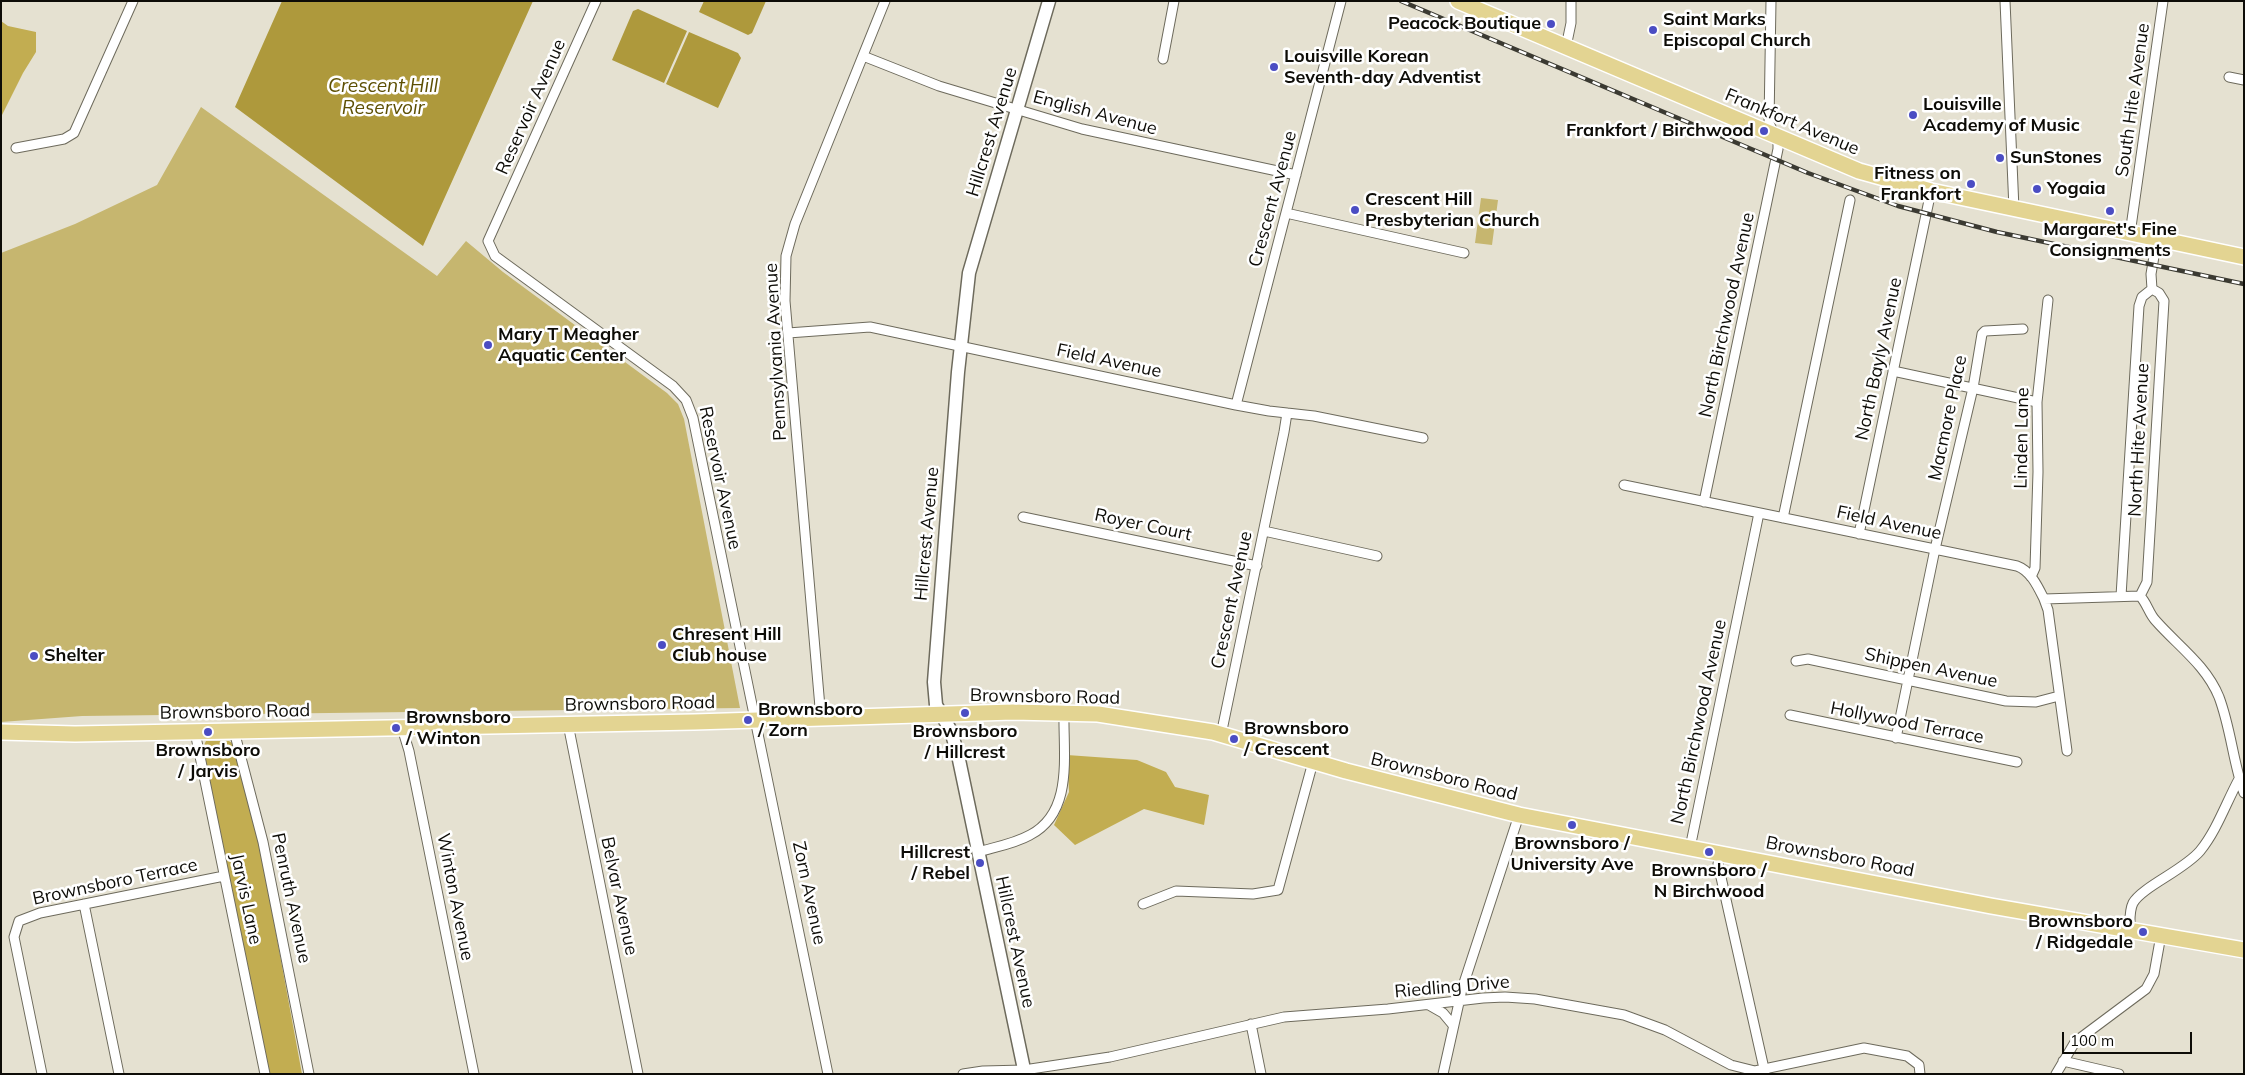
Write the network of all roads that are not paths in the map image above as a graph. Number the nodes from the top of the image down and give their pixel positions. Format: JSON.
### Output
{"nodes":[{"id":1,"x":133,"y":1,"type":"edge"},
{"id":2,"x":596,"y":1,"type":"edge"},
{"id":3,"x":885,"y":1,"type":"edge"},
{"id":4,"x":1049,"y":1,"type":"edge"},
{"id":5,"x":1174,"y":1,"type":"edge"},
{"id":6,"x":1341,"y":1,"type":"edge"},
{"id":7,"x":1458,"y":1,"type":"edge"},
{"id":8,"x":1571,"y":1,"type":"edge"},
{"id":9,"x":1771,"y":1,"type":"edge"},
{"id":10,"x":2005,"y":1,"type":"edge"},
{"id":11,"x":2163,"y":1,"type":"edge"},
{"id":12,"x":1566,"y":47,"type":"junction"},
{"id":13,"x":863,"y":56,"type":"junction"},
{"id":14,"x":1162,"y":59,"type":"dead end"},
{"id":15,"x":2229,"y":78,"type":"dead end"},
{"id":16,"x":2244,"y":80,"type":"edge"},
{"id":17,"x":1017,"y":109,"type":"junction"},
{"id":18,"x":1774,"y":135,"type":"junction"},
{"id":19,"x":16,"y":148,"type":"dead end"},
{"id":20,"x":1296,"y":175,"type":"junction"},
{"id":21,"x":1931,"y":191,"type":"junction"},
{"id":22,"x":1850,"y":200,"type":"dead end"},
{"id":23,"x":2014,"y":209,"type":"junction"},
{"id":24,"x":1286,"y":213,"type":"junction"},
{"id":25,"x":2130,"y":234,"type":"junction"},
{"id":26,"x":2157,"y":239,"type":"junction"},
{"id":27,"x":1464,"y":253,"type":"dead end"},
{"id":28,"x":2244,"y":257,"type":"edge"},
{"id":29,"x":2152,"y":289,"type":"junction"},
{"id":30,"x":2048,"y":300,"type":"dead end"},
{"id":31,"x":2023,"y":329,"type":"dead end"},
{"id":32,"x":788,"y":333,"type":"junction"},
{"id":33,"x":961,"y":347,"type":"junction"},
{"id":34,"x":1893,"y":372,"type":"junction"},
{"id":35,"x":1973,"y":388,"type":"junction"},
{"id":36,"x":2036,"y":402,"type":"junction"},
{"id":37,"x":1236,"y":405,"type":"junction"},
{"id":38,"x":1286,"y":413,"type":"junction"},
{"id":39,"x":1423,"y":438,"type":"dead end"},
{"id":40,"x":1624,"y":485,"type":"dead end"},
{"id":41,"x":1704,"y":502,"type":"junction"},
{"id":42,"x":1759,"y":513,"type":"junction"},
{"id":43,"x":1023,"y":517,"type":"dead end"},
{"id":44,"x":1783,"y":518,"type":"junction"},
{"id":45,"x":1264,"y":531,"type":"junction"},
{"id":46,"x":1859,"y":534,"type":"junction"},
{"id":47,"x":1935,"y":550,"type":"junction"},
{"id":48,"x":1377,"y":556,"type":"dead end"},
{"id":49,"x":1256,"y":566,"type":"junction"},
{"id":50,"x":2031,"y":576,"type":"junction"},
{"id":51,"x":2121,"y":596,"type":"junction"},
{"id":52,"x":2136,"y":596,"type":"junction"},
{"id":53,"x":2044,"y":599,"type":"junction"},
{"id":54,"x":1796,"y":661,"type":"dead end"},
{"id":55,"x":1908,"y":679,"type":"junction"},
{"id":56,"x":2059,"y":696,"type":"junction"},
{"id":57,"x":1064,"y":712,"type":"junction"},
{"id":58,"x":941,"y":714,"type":"junction"},
{"id":59,"x":1790,"y":715,"type":"dead end"},
{"id":60,"x":821,"y":719,"type":"junction"},
{"id":61,"x":755,"y":720,"type":"junction"},
{"id":62,"x":568,"y":724,"type":"junction"},
{"id":63,"x":402,"y":728,"type":"junction"},
{"id":64,"x":234,"y":731,"type":"junction"},
{"id":65,"x":1,"y":732,"type":"edge"},
{"id":66,"x":195,"y":732,"type":"junction"},
{"id":67,"x":1221,"y":735,"type":"junction"},
{"id":68,"x":1896,"y":738,"type":"junction"},
{"id":69,"x":2067,"y":751,"type":"dead end"},
{"id":70,"x":1313,"y":762,"type":"junction"},
{"id":71,"x":2018,"y":762,"type":"dead end"},
{"id":72,"x":2239,"y":779,"type":"junction"},
{"id":73,"x":2244,"y":794,"type":"edge"},
{"id":74,"x":1519,"y":815,"type":"junction"},
{"id":75,"x":1690,"y":848,"type":"junction"},
{"id":76,"x":978,"y":852,"type":"junction"},
{"id":77,"x":1720,"y":854,"type":"junction"},
{"id":78,"x":224,"y":876,"type":"junction"},
{"id":79,"x":84,"y":904,"type":"junction"},
{"id":80,"x":1143,"y":904,"type":"dead end"},
{"id":81,"x":2130,"y":930,"type":"junction"},
{"id":82,"x":2161,"y":936,"type":"junction"},
{"id":83,"x":2244,"y":950,"type":"edge"},
{"id":84,"x":1459,"y":1002,"type":"junction"},
{"id":85,"x":1429,"y":1005,"type":"junction"},
{"id":86,"x":1251,"y":1024,"type":"junction"},
{"id":87,"x":1453,"y":1025,"type":"junction"},
{"id":88,"x":2063,"y":1061,"type":"junction"},
{"id":89,"x":1765,"y":1071,"type":"edge"},
{"id":90,"x":1024,"y":1073,"type":"edge"},
{"id":91,"x":42,"y":1074,"type":"edge"},
{"id":92,"x":119,"y":1074,"type":"edge"},
{"id":93,"x":265,"y":1074,"type":"edge"},
{"id":94,"x":309,"y":1074,"type":"edge"},
{"id":95,"x":474,"y":1074,"type":"edge"},
{"id":96,"x":638,"y":1074,"type":"edge"},
{"id":97,"x":828,"y":1074,"type":"edge"},
{"id":98,"x":963,"y":1074,"type":"edge"},
{"id":99,"x":1261,"y":1074,"type":"edge"},
{"id":100,"x":1443,"y":1074,"type":"edge"},
{"id":101,"x":1920,"y":1074,"type":"edge"},
{"id":102,"x":2056,"y":1074,"type":"edge"},
{"id":103,"x":2119,"y":1074,"type":"edge"}],
"edges":[{"from":1,"to":19,"type":"street"},
{"from":2,"to":61,"type":"street","name":"Reservoir Avenue"},
{"from":3,"to":13,"type":"street","name":"Pennsylvania Avenue"},
{"from":4,"to":17,"type":"main road","name":"Hillcrest Avenue"},
{"from":5,"to":14,"type":"street"},
{"from":6,"to":20,"type":"street","name":"Crescent Avenue"},
{"from":7,"to":12,"type":"main road","name":"Frankfort Avenue"},
{"from":8,"to":12,"type":"street"},
{"from":9,"to":18,"type":"street","name":"North Birchwood Avenue"},
{"from":10,"to":23,"type":"street"},
{"from":11,"to":25,"type":"street","name":"South Hite Avenue"},
{"from":12,"to":18,"type":"main road","name":"Frankfort Avenue"},
{"from":13,"to":17,"type":"street","name":"English Avenue"},
{"from":13,"to":32,"type":"street","name":"Pennsylvania Avenue"},
{"from":15,"to":16,"type":"street"},
{"from":17,"to":20,"type":"street","name":"English Avenue"},
{"from":17,"to":33,"type":"main road","name":"Hillcrest Avenue"},
{"from":18,"to":21,"type":"main road","name":"Frankfort Avenue"},
{"from":18,"to":41,"type":"street","name":"North Birchwood Avenue"},
{"from":20,"to":24,"type":"street","name":"Crescent Avenue"},
{"from":21,"to":23,"type":"main road","name":"Frankfort Avenue"},
{"from":21,"to":34,"type":"street","name":"North Bayly Avenue"},
{"from":22,"to":44,"type":"street"},
{"from":23,"to":25,"type":"main road","name":"Frankfort Avenue"},
{"from":24,"to":27,"type":"street"},
{"from":24,"to":37,"type":"street","name":"Crescent Avenue"},
{"from":25,"to":26,"type":"main road","name":"Frankfort Avenue"},
{"from":26,"to":28,"type":"main road","name":"Frankfort Avenue"},
{"from":26,"to":29,"type":"street"},
{"from":29,"to":51,"type":"street","name":"North Hite Avenue"},
{"from":29,"to":52,"type":"street","name":"North Hite Avenue"},
{"from":30,"to":36,"type":"street","name":"Linden Lane"},
{"from":31,"to":35,"type":"street","name":"Macmore Place"},
{"from":32,"to":33,"type":"street","name":"Field Avenue"},
{"from":32,"to":60,"type":"street","name":"Pennsylvania Avenue"},
{"from":33,"to":37,"type":"street","name":"Field Avenue"},
{"from":33,"to":58,"type":"main road","name":"Hillcrest Avenue"},
{"from":34,"to":35,"type":"street"},
{"from":34,"to":46,"type":"street","name":"North Bayly Avenue"},
{"from":35,"to":36,"type":"street"},
{"from":35,"to":47,"type":"street","name":"Macmore Place"},
{"from":36,"to":50,"type":"street","name":"Linden Lane"},
{"from":37,"to":38,"type":"street","name":"Field Avenue"},
{"from":38,"to":39,"type":"street","name":"Field Avenue"},
{"from":38,"to":45,"type":"street","name":"Crescent Avenue"},
{"from":40,"to":41,"type":"street","name":"Field Avenue"},
{"from":41,"to":42,"type":"street","name":"Field Avenue"},
{"from":42,"to":44,"type":"street","name":"Field Avenue"},
{"from":42,"to":75,"type":"street","name":"North Birchwood Avenue"},
{"from":43,"to":49,"type":"street","name":"Royer Court"},
{"from":44,"to":46,"type":"street","name":"Field Avenue"},
{"from":45,"to":48,"type":"street"},
{"from":45,"to":49,"type":"street","name":"Crescent Avenue"},
{"from":46,"to":47,"type":"street","name":"Field Avenue"},
{"from":47,"to":50,"type":"street","name":"Field Avenue"},
{"from":47,"to":55,"type":"street"},
{"from":49,"to":67,"type":"street","name":"Crescent Avenue"},
{"from":50,"to":53,"type":"street"},
{"from":51,"to":52,"type":"street"},
{"from":51,"to":53,"type":"street"},
{"from":52,"to":72,"type":"street"},
{"from":53,"to":56,"type":"street"},
{"from":54,"to":55,"type":"street","name":"Shippen Avenue"},
{"from":55,"to":56,"type":"street","name":"Shippen Avenue"},
{"from":55,"to":68,"type":"street"},
{"from":56,"to":69,"type":"street"},
{"from":57,"to":58,"type":"main road","name":"Brownsboro Road"},
{"from":57,"to":67,"type":"main road","name":"Brownsboro Road"},
{"from":57,"to":76,"type":"street"},
{"from":58,"to":60,"type":"main road","name":"Brownsboro Road"},
{"from":58,"to":76,"type":"main road","name":"Hillcrest Avenue"},
{"from":59,"to":68,"type":"street","name":"Hollywood Terrace"},
{"from":60,"to":61,"type":"main road","name":"Brownsboro Road"},
{"from":61,"to":62,"type":"main road","name":"Brownsboro Road"},
{"from":61,"to":97,"type":"street","name":"Zorn Avenue"},
{"from":62,"to":63,"type":"main road","name":"Brownsboro Road"},
{"from":62,"to":96,"type":"street","name":"Belvar Avenue"},
{"from":63,"to":64,"type":"main road","name":"Brownsboro Road"},
{"from":63,"to":95,"type":"street","name":"Winton Avenue"},
{"from":64,"to":66,"type":"main road","name":"Brownsboro Road"},
{"from":64,"to":94,"type":"street","name":"Penruth Avenue"},
{"from":65,"to":66,"type":"main road","name":"Brownsboro Road"},
{"from":66,"to":78,"type":"street","name":"Jarvis Lane"},
{"from":67,"to":70,"type":"main road","name":"Brownsboro Road"},
{"from":68,"to":71,"type":"street","name":"Hollywood Terrace"},
{"from":70,"to":74,"type":"main road","name":"Brownsboro Road"},
{"from":70,"to":80,"type":"street"},
{"from":72,"to":73,"type":"street"},
{"from":72,"to":81,"type":"street"},
{"from":74,"to":75,"type":"main road","name":"Brownsboro Road"},
{"from":74,"to":84,"type":"street"},
{"from":75,"to":77,"type":"main road","name":"Brownsboro Road"},
{"from":76,"to":90,"type":"main road","name":"Hillcrest Avenue"},
{"from":77,"to":81,"type":"main road","name":"Brownsboro Road"},
{"from":77,"to":89,"type":"street"},
{"from":78,"to":79,"type":"street","name":"Brownsboro Terrace"},
{"from":78,"to":93,"type":"street","name":"Jarvis Lane"},
{"from":79,"to":91,"type":"street","name":"Brownsboro Terrace"},
{"from":79,"to":92,"type":"street"},
{"from":81,"to":82,"type":"main road","name":"Brownsboro Road"},
{"from":82,"to":83,"type":"main road","name":"Brownsboro Road"},
{"from":82,"to":88,"type":"street"},
{"from":84,"to":85,"type":"street","name":"Riedling Drive"},
{"from":84,"to":87,"type":"street"},
{"from":84,"to":89,"type":"street","name":"Riedling Drive"},
{"from":85,"to":86,"type":"street","name":"Riedling Drive"},
{"from":85,"to":87,"type":"street"},
{"from":86,"to":90,"type":"street","name":"Riedling Drive"},
{"from":86,"to":99,"type":"street"},
{"from":87,"to":100,"type":"street"},
{"from":88,"to":102,"type":"street"},
{"from":88,"to":103,"type":"street"},
{"from":89,"to":101,"type":"street","name":"Riedling Drive"},
{"from":90,"to":98,"type":"street"}]}
